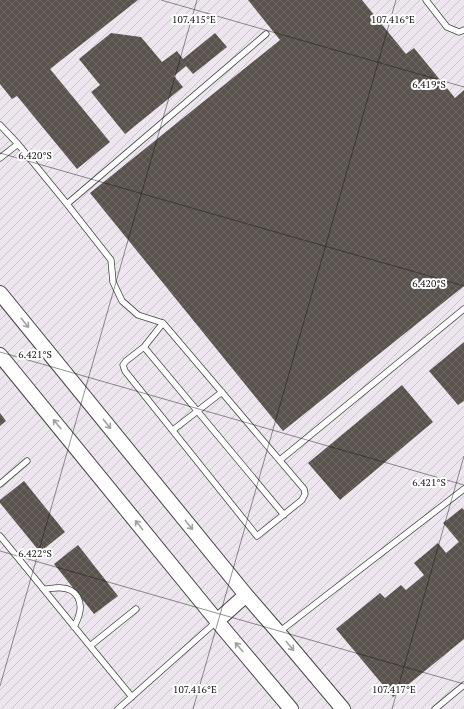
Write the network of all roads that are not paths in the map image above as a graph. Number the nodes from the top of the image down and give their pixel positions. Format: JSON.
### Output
{"nodes":[{"id":1,"x":426,"y":0,"type":"edge"},
{"id":2,"x":464,"y":30,"type":"edge"},
{"id":3,"x":266,"y":34,"type":"dead end"},
{"id":4,"x":0,"y":125,"type":"edge"},
{"id":5,"x":18,"y":144,"type":"junction"},
{"id":6,"x":0,"y":158,"type":"edge"},
{"id":7,"x":68,"y":204,"type":"junction"},
{"id":8,"x":0,"y":293,"type":"edge"},
{"id":9,"x":464,"y":309,"type":"edge"},
{"id":10,"x":164,"y":323,"type":"junction"},
{"id":11,"x":144,"y":347,"type":"junction"},
{"id":12,"x":0,"y":355,"type":"edge"},
{"id":13,"x":222,"y":392,"type":"junction"},
{"id":14,"x":198,"y":411,"type":"junction"},
{"id":15,"x":173,"y":430,"type":"junction"},
{"id":16,"x":280,"y":460,"type":"junction"},
{"id":17,"x":27,"y":461,"type":"dead end"},
{"id":18,"x":0,"y":484,"type":"edge"},
{"id":19,"x":464,"y":489,"type":"edge"},
{"id":20,"x":284,"y":515,"type":"junction"},
{"id":21,"x":0,"y":536,"type":"edge"},
{"id":22,"x":44,"y":590,"type":"junction"},
{"id":23,"x":246,"y":595,"type":"junction"},
{"id":24,"x":136,"y":609,"type":"dead end"},
{"id":25,"x":218,"y":621,"type":"junction"},
{"id":26,"x":74,"y":627,"type":"junction"},
{"id":27,"x":279,"y":633,"type":"junction"},
{"id":28,"x":90,"y":646,"type":"junction"},
{"id":29,"x":464,"y":685,"type":"edge"},
{"id":30,"x":132,"y":696,"type":"junction"},
{"id":31,"x":118,"y":709,"type":"edge"},
{"id":32,"x":291,"y":709,"type":"edge"},
{"id":33,"x":343,"y":709,"type":"edge"},
{"id":34,"x":435,"y":709,"type":"edge"}],
"edges":[{"from":1,"to":2,"type":"lane"},
{"from":3,"to":7,"type":"lane"},
{"from":4,"to":5,"type":"lane"},
{"from":5,"to":6,"type":"lane"},
{"from":5,"to":7,"type":"lane"},
{"from":7,"to":10,"type":"lane"},
{"from":8,"to":23,"type":"street","one_way":true},
{"from":9,"to":16,"type":"lane"},
{"from":10,"to":11,"type":"lane"},
{"from":10,"to":13,"type":"lane"},
{"from":11,"to":14,"type":"lane"},
{"from":11,"to":15,"type":"lane"},
{"from":25,"to":12,"type":"street","one_way":true},
{"from":13,"to":14,"type":"lane"},
{"from":13,"to":16,"type":"lane"},
{"from":14,"to":15,"type":"lane"},
{"from":14,"to":20,"type":"lane"},
{"from":15,"to":20,"type":"lane"},
{"from":16,"to":20,"type":"lane"},
{"from":17,"to":18,"type":"lane"},
{"from":19,"to":27,"type":"lane"},
{"from":21,"to":22,"type":"lane"},
{"from":22,"to":26,"type":"lane"},
{"from":22,"to":26,"type":"lane"},
{"from":23,"to":25,"type":"street"},
{"from":23,"to":27,"type":"street"},
{"from":24,"to":28,"type":"lane"},
{"from":25,"to":30,"type":"lane"},
{"from":32,"to":25,"type":"street","one_way":true},
{"from":26,"to":28,"type":"lane"},
{"from":27,"to":33,"type":"street","one_way":true},
{"from":28,"to":30,"type":"lane"},
{"from":29,"to":34,"type":"lane"},
{"from":30,"to":31,"type":"lane"}]}
